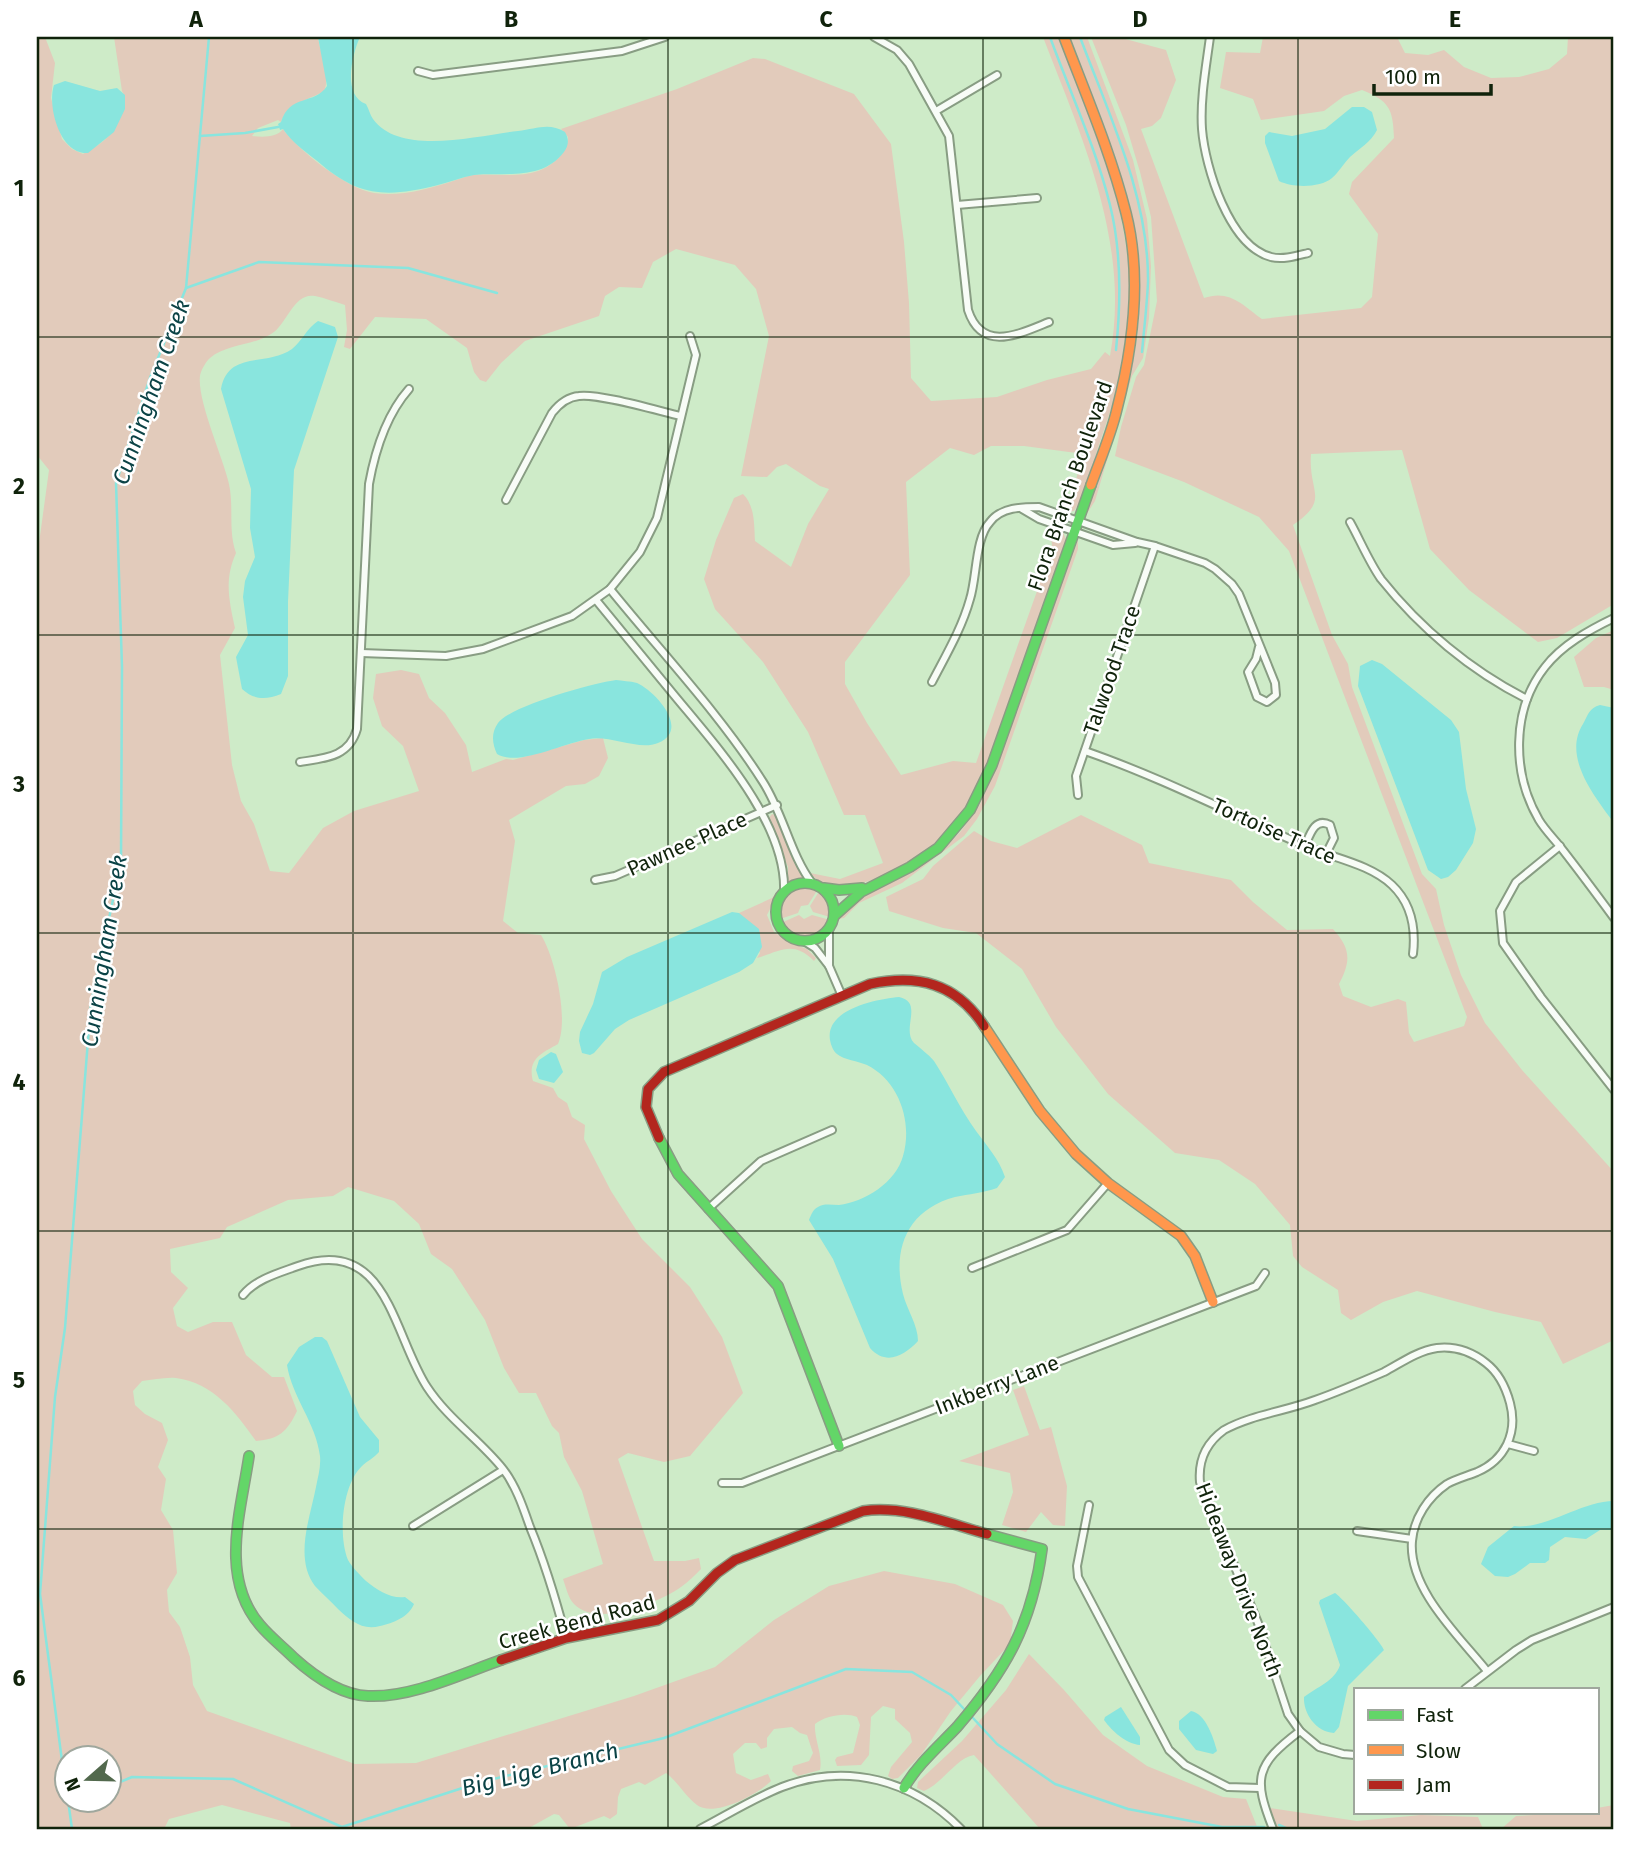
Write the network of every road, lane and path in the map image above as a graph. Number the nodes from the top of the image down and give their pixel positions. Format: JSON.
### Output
{"nodes":[{"id":1,"x":664,"y":37,"type":"edge"},
{"id":2,"x":874,"y":37,"type":"edge"},
{"id":3,"x":1064,"y":37,"type":"edge"},
{"id":4,"x":1210,"y":37,"type":"edge"},
{"id":5,"x":887,"y":39,"type":"edge"},
{"id":6,"x":418,"y":71,"type":"dead end"},
{"id":7,"x":997,"y":75,"type":"dead end"},
{"id":8,"x":936,"y":111,"type":"junction"},
{"id":9,"x":1037,"y":198,"type":"dead end"},
{"id":10,"x":957,"y":205,"type":"junction"},
{"id":11,"x":1308,"y":253,"type":"dead end"},
{"id":12,"x":1048,"y":322,"type":"dead end"},
{"id":13,"x":690,"y":336,"type":"dead end"},
{"id":14,"x":409,"y":389,"type":"dead end"},
{"id":15,"x":681,"y":416,"type":"junction"},
{"id":16,"x":506,"y":500,"type":"dead end"},
{"id":17,"x":1022,"y":509,"type":"junction"},
{"id":18,"x":1077,"y":520,"type":"junction"},
{"id":19,"x":1350,"y":522,"type":"dead end"},
{"id":20,"x":1074,"y":531,"type":"junction"},
{"id":21,"x":1137,"y":542,"type":"junction"},
{"id":22,"x":1155,"y":546,"type":"junction"},
{"id":23,"x":610,"y":589,"type":"junction"},
{"id":24,"x":596,"y":600,"type":"junction"},
{"id":25,"x":1614,"y":618,"type":"edge"},
{"id":26,"x":1259,"y":647,"type":"junction"},
{"id":27,"x":361,"y":653,"type":"junction"},
{"id":28,"x":678,"y":673,"type":"junction"},
{"id":29,"x":932,"y":682,"type":"dead end"},
{"id":30,"x":665,"y":684,"type":"junction"},
{"id":31,"x":1527,"y":699,"type":"junction"},
{"id":32,"x":1085,"y":751,"type":"junction"},
{"id":33,"x":300,"y":762,"type":"dead end"},
{"id":34,"x":1079,"y":795,"type":"dead end"},
{"id":35,"x":777,"y":805,"type":"junction"},
{"id":36,"x":761,"y":811,"type":"junction"},
{"id":37,"x":1305,"y":846,"type":"junction"},
{"id":38,"x":1560,"y":846,"type":"junction"},
{"id":39,"x":1326,"y":854,"type":"junction"},
{"id":40,"x":595,"y":880,"type":"dead end"},
{"id":41,"x":813,"y":883,"type":"junction"},
{"id":42,"x":824,"y":888,"type":"junction"},
{"id":43,"x":864,"y":888,"type":"junction"},
{"id":44,"x":784,"y":892,"type":"junction"},
{"id":45,"x":834,"y":916,"type":"junction"},
{"id":46,"x":1614,"y":918,"type":"edge"},
{"id":47,"x":829,"y":929,"type":"junction"},
{"id":48,"x":804,"y":941,"type":"junction"},
{"id":49,"x":1413,"y":954,"type":"dead end"},
{"id":50,"x":829,"y":966,"type":"junction"},
{"id":51,"x":842,"y":996,"type":"junction"},
{"id":52,"x":1614,"y":1090,"type":"edge"},
{"id":53,"x":832,"y":1130,"type":"dead end"},
{"id":54,"x":1108,"y":1183,"type":"junction"},
{"id":55,"x":708,"y":1209,"type":"junction"},
{"id":56,"x":972,"y":1268,"type":"dead end"},
{"id":57,"x":1265,"y":1273,"type":"dead end"},
{"id":58,"x":243,"y":1295,"type":"dead end"},
{"id":59,"x":1213,"y":1302,"type":"junction"},
{"id":60,"x":1508,"y":1444,"type":"junction"},
{"id":61,"x":839,"y":1446,"type":"junction"},
{"id":62,"x":1534,"y":1451,"type":"dead end"},
{"id":63,"x":249,"y":1456,"type":"dead end"},
{"id":64,"x":503,"y":1470,"type":"junction"},
{"id":65,"x":722,"y":1483,"type":"dead end"},
{"id":66,"x":1089,"y":1505,"type":"dead end"},
{"id":67,"x":413,"y":1526,"type":"dead end"},
{"id":68,"x":1357,"y":1531,"type":"dead end"},
{"id":69,"x":1412,"y":1539,"type":"junction"},
{"id":70,"x":1614,"y":1607,"type":"edge"},
{"id":71,"x":566,"y":1638,"type":"junction"},
{"id":72,"x":1488,"y":1671,"type":"junction"},
{"id":73,"x":1466,"y":1688,"type":"edge"},
{"id":74,"x":1300,"y":1731,"type":"junction"},
{"id":75,"x":1354,"y":1755,"type":"edge"},
{"id":76,"x":1260,"y":1787,"type":"junction"},
{"id":77,"x":904,"y":1788,"type":"junction"},
{"id":78,"x":700,"y":1829,"type":"edge"},
{"id":79,"x":961,"y":1829,"type":"edge"},
{"id":80,"x":1273,"y":1829,"type":"edge"}],
"edges":[{"from":1,"to":6,"type":"street"},
{"from":2,"to":5,"type":"street"},
{"from":3,"to":18,"type":"street","name":"Flora Branch Boulevard"},
{"from":4,"to":11,"type":"street"},
{"from":5,"to":8,"type":"street"},
{"from":7,"to":8,"type":"street"},
{"from":8,"to":10,"type":"street"},
{"from":9,"to":10,"type":"street"},
{"from":10,"to":12,"type":"street"},
{"from":13,"to":15,"type":"street"},
{"from":14,"to":27,"type":"street"},
{"from":15,"to":16,"type":"street"},
{"from":15,"to":23,"type":"street"},
{"from":17,"to":18,"type":"street"},
{"from":17,"to":20,"type":"street"},
{"from":17,"to":29,"type":"street"},
{"from":18,"to":20,"type":"street","name":"Flora Branch Boulevard"},
{"from":18,"to":21,"type":"street"},
{"from":19,"to":31,"type":"street"},
{"from":20,"to":21,"type":"street"},
{"from":20,"to":43,"type":"street","name":"Flora Branch Boulevard"},
{"from":21,"to":22,"type":"street"},
{"from":22,"to":26,"type":"street"},
{"from":22,"to":32,"type":"street","name":"Talwood Trace"},
{"from":23,"to":24,"type":"street"},
{"from":23,"to":28,"type":"street"},
{"from":24,"to":27,"type":"street"},
{"from":24,"to":30,"type":"street"},
{"from":25,"to":31,"type":"street"},
{"from":26,"to":26,"type":"street"},
{"from":27,"to":33,"type":"street"},
{"from":28,"to":30,"type":"street"},
{"from":28,"to":35,"type":"street"},
{"from":30,"to":36,"type":"street"},
{"from":31,"to":38,"type":"street"},
{"from":32,"to":34,"type":"street","name":"Talwood Trace"},
{"from":32,"to":37,"type":"street","name":"Tortoise Trace"},
{"from":35,"to":36,"type":"street","name":"Pawnee Place"},
{"from":35,"to":41,"type":"street"},
{"from":36,"to":40,"type":"street","name":"Pawnee Place"},
{"from":36,"to":44,"type":"street"},
{"from":37,"to":39,"type":"street","name":"Tortoise Trace"},
{"from":37,"to":39,"type":"street"},
{"from":38,"to":46,"type":"street"},
{"from":38,"to":52,"type":"street"},
{"from":39,"to":49,"type":"street","name":"Tortoise Trace"},
{"from":41,"to":42,"type":"street","name":"Flora Branch Boulevard"},
{"from":41,"to":44,"type":"street"},
{"from":42,"to":43,"type":"street","name":"Flora Branch Boulevard"},
{"from":42,"to":45,"type":"street"},
{"from":43,"to":45,"type":"street","name":"Flora Branch Boulevard"},
{"from":44,"to":48,"type":"street"},
{"from":45,"to":47,"type":"street","name":"Flora Branch Boulevard"},
{"from":47,"to":48,"type":"street"},
{"from":47,"to":50,"type":"street"},
{"from":48,"to":50,"type":"street"},
{"from":50,"to":51,"type":"street"},
{"from":51,"to":54,"type":"street"},
{"from":51,"to":55,"type":"street"},
{"from":53,"to":55,"type":"street"},
{"from":54,"to":56,"type":"street"},
{"from":54,"to":59,"type":"street"},
{"from":55,"to":61,"type":"street"},
{"from":57,"to":59,"type":"street","name":"Inkberry Lane"},
{"from":58,"to":64,"type":"street"},
{"from":59,"to":61,"type":"street","name":"Inkberry Lane"},
{"from":60,"to":62,"type":"street"},
{"from":60,"to":69,"type":"street"},
{"from":60,"to":74,"type":"street","name":"Hideaway Drive North"},
{"from":61,"to":65,"type":"street","name":"Inkberry Lane"},
{"from":63,"to":71,"type":"street","name":"Creek Bend Road"},
{"from":64,"to":67,"type":"street"},
{"from":64,"to":71,"type":"street"},
{"from":66,"to":76,"type":"street"},
{"from":68,"to":69,"type":"street"},
{"from":69,"to":72,"type":"street"},
{"from":70,"to":72,"type":"street"},
{"from":71,"to":77,"type":"street","name":"Creek Bend Road"},
{"from":72,"to":73,"type":"street"},
{"from":74,"to":75,"type":"street"},
{"from":74,"to":76,"type":"street"},
{"from":76,"to":80,"type":"street"},
{"from":77,"to":78,"type":"street"},
{"from":77,"to":79,"type":"street"}]}
